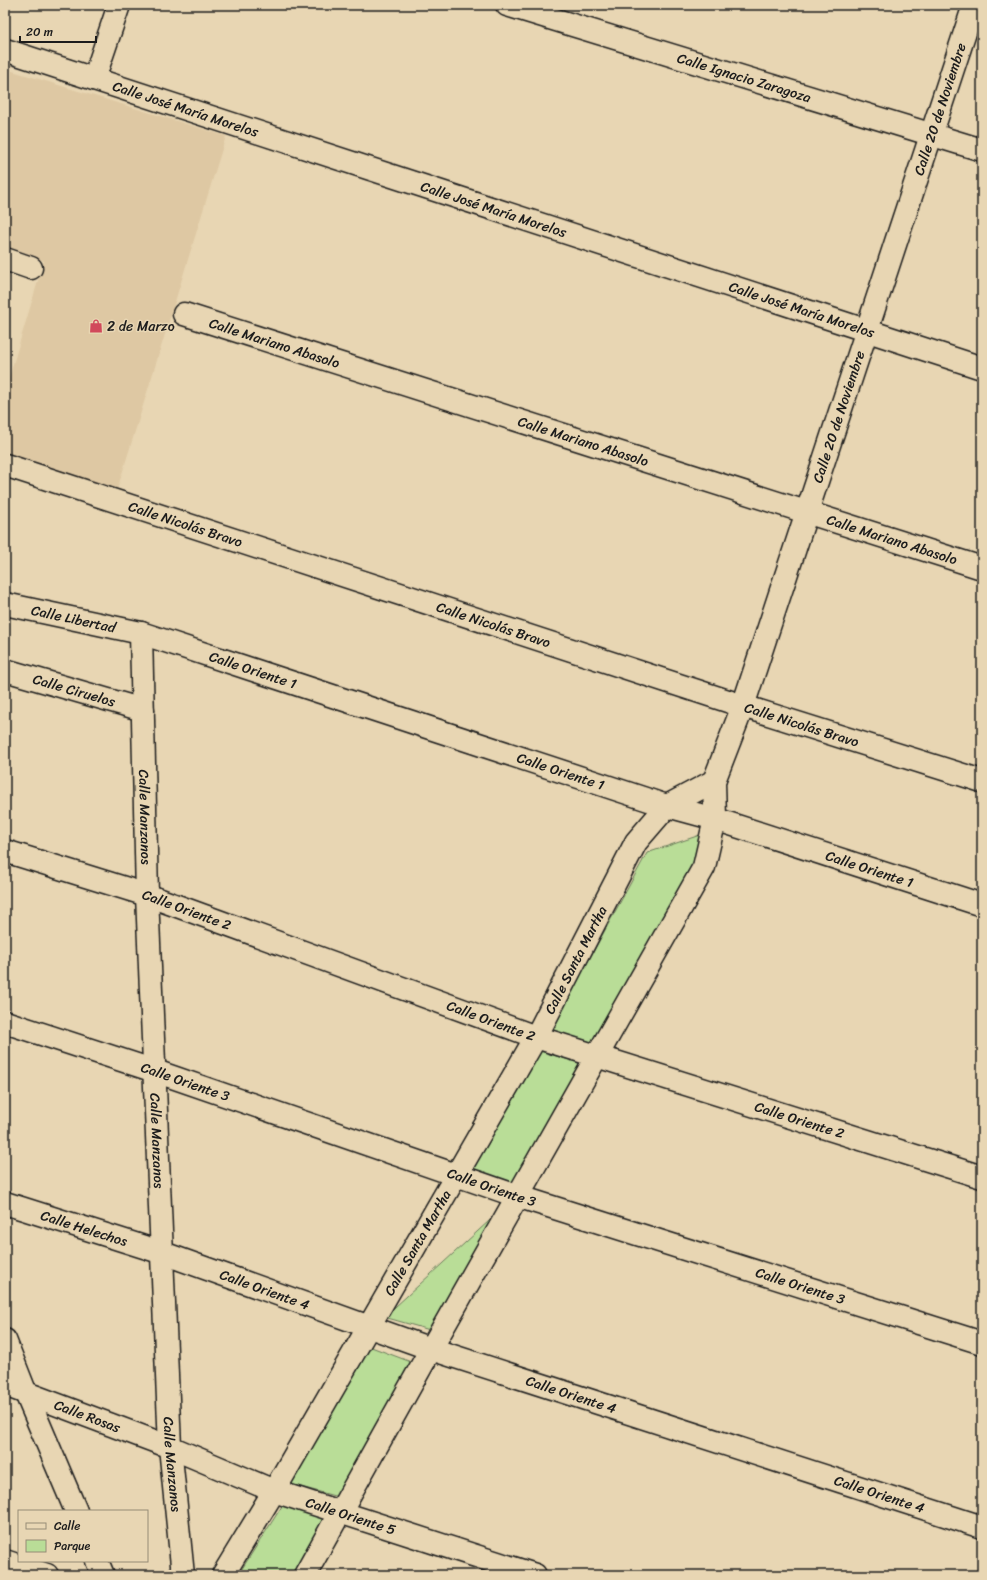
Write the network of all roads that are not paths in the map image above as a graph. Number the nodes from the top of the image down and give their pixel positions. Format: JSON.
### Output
{"nodes":[{"id":1,"x":119,"y":5,"type":"edge"},
{"id":2,"x":507,"y":5,"type":"edge"},
{"id":3,"x":974,"y":5,"type":"edge"},
{"id":4,"x":5,"y":50,"type":"edge"},
{"id":5,"x":94,"y":79,"type":"junction"},
{"id":6,"x":931,"y":134,"type":"junction"},
{"id":7,"x":982,"y":150,"type":"edge"},
{"id":8,"x":5,"y":259,"type":"edge"},
{"id":9,"x":31,"y":268,"type":"dead end"},
{"id":10,"x":184,"y":314,"type":"dead end"},
{"id":11,"x":866,"y":331,"type":"junction"},
{"id":12,"x":982,"y":368,"type":"edge"},
{"id":13,"x":5,"y":465,"type":"edge"},
{"id":14,"x":807,"y":512,"type":"junction"},
{"id":15,"x":982,"y":568,"type":"edge"},
{"id":16,"x":5,"y":604,"type":"edge"},
{"id":17,"x":141,"y":633,"type":"junction"},
{"id":18,"x":5,"y":670,"type":"edge"},
{"id":19,"x":743,"y":706,"type":"junction"},
{"id":20,"x":143,"y":710,"type":"junction"},
{"id":21,"x":982,"y":781,"type":"edge"},
{"id":22,"x":714,"y":782,"type":"junction"},
{"id":23,"x":667,"y":806,"type":"junction"},
{"id":24,"x":715,"y":819,"type":"junction"},
{"id":25,"x":5,"y":851,"type":"edge"},
{"id":26,"x":147,"y":895,"type":"junction"},
{"id":27,"x":982,"y":905,"type":"edge"},
{"id":28,"x":5,"y":1022,"type":"edge"},
{"id":29,"x":536,"y":1037,"type":"junction"},
{"id":30,"x":596,"y":1057,"type":"junction"},
{"id":31,"x":155,"y":1071,"type":"junction"},
{"id":32,"x":455,"y":1176,"type":"junction"},
{"id":33,"x":982,"y":1177,"type":"edge"},
{"id":34,"x":518,"y":1196,"type":"junction"},
{"id":35,"x":5,"y":1203,"type":"edge"},
{"id":36,"x":163,"y":1253,"type":"junction"},
{"id":37,"x":367,"y":1327,"type":"junction"},
{"id":38,"x":5,"y":1340,"type":"edge"},
{"id":39,"x":982,"y":1343,"type":"edge"},
{"id":40,"x":431,"y":1349,"type":"junction"},
{"id":41,"x":15,"y":1388,"type":"edge"},
{"id":42,"x":170,"y":1447,"type":"junction"},
{"id":43,"x":274,"y":1491,"type":"junction"},
{"id":44,"x":76,"y":1510,"type":"edge"},
{"id":45,"x":339,"y":1512,"type":"junction"},
{"id":46,"x":982,"y":1527,"type":"edge"},
{"id":47,"x":5,"y":1561,"type":"edge"},
{"id":48,"x":97,"y":1562,"type":"edge"},
{"id":49,"x":47,"y":1575,"type":"edge"},
{"id":50,"x":103,"y":1575,"type":"edge"},
{"id":51,"x":183,"y":1575,"type":"edge"},
{"id":52,"x":223,"y":1575,"type":"edge"},
{"id":53,"x":305,"y":1575,"type":"edge"},
{"id":54,"x":535,"y":1575,"type":"edge"}],
"edges":[{"from":1,"to":5,"type":"street"},
{"from":2,"to":6,"type":"street","name":"Calle Ignacio Zaragoza"},
{"from":3,"to":6,"type":"street","name":"Calle 20 de Noviembre"},
{"from":4,"to":5,"type":"street","name":"Calle José María Morelos"},
{"from":5,"to":11,"type":"street","name":"Calle José María Morelos"},
{"from":6,"to":7,"type":"street","name":"Calle Ignacio Zaragoza"},
{"from":6,"to":11,"type":"street","name":"Calle 20 de Noviembre"},
{"from":8,"to":9,"type":"street"},
{"from":10,"to":14,"type":"street","name":"Calle Mariano Abasolo"},
{"from":11,"to":12,"type":"street","name":"Calle José María Morelos"},
{"from":11,"to":14,"type":"street","name":"Calle 20 de Noviembre"},
{"from":13,"to":19,"type":"street","name":"Calle Nicolás Bravo"},
{"from":14,"to":15,"type":"street","name":"Calle Mariano Abasolo"},
{"from":14,"to":19,"type":"street","name":"Calle 20 de Noviembre"},
{"from":16,"to":17,"type":"street","name":"Calle Libertad"},
{"from":17,"to":20,"type":"street","name":"Calle Manzanos"},
{"from":17,"to":23,"type":"street","name":"Calle Oriente 1"},
{"from":18,"to":20,"type":"street","name":"Calle Ciruelos"},
{"from":19,"to":21,"type":"street","name":"Calle Nicolás Bravo"},
{"from":19,"to":22,"type":"street","name":"Calle 20 de Noviembre"},
{"from":20,"to":26,"type":"street","name":"Calle Manzanos"},
{"from":22,"to":23,"type":"street"},
{"from":22,"to":24,"type":"street","name":"Calle 20 de Noviembre"},
{"from":23,"to":24,"type":"street","name":"Calle Oriente 1"},
{"from":23,"to":29,"type":"street","name":"Calle Santa Martha"},
{"from":24,"to":27,"type":"street","name":"Calle Oriente 1"},
{"from":24,"to":30,"type":"street"},
{"from":25,"to":26,"type":"street","name":"Calle Oriente 2"},
{"from":26,"to":29,"type":"street","name":"Calle Oriente 2"},
{"from":26,"to":31,"type":"street","name":"Calle Manzanos"},
{"from":28,"to":31,"type":"street","name":"Calle Oriente 3"},
{"from":29,"to":30,"type":"street","name":"Calle Oriente 2"},
{"from":29,"to":32,"type":"street","name":"Calle Santa Martha"},
{"from":30,"to":33,"type":"street","name":"Calle Oriente 2"},
{"from":30,"to":34,"type":"street"},
{"from":31,"to":32,"type":"street","name":"Calle Oriente 3"},
{"from":31,"to":36,"type":"street","name":"Calle Manzanos"},
{"from":32,"to":34,"type":"street","name":"Calle Oriente 3"},
{"from":32,"to":37,"type":"street","name":"Calle Santa Martha"},
{"from":34,"to":39,"type":"street","name":"Calle Oriente 3"},
{"from":34,"to":40,"type":"street"},
{"from":35,"to":36,"type":"street","name":"Calle Helechos"},
{"from":36,"to":37,"type":"street","name":"Calle Oriente 4"},
{"from":36,"to":42,"type":"street","name":"Calle Manzanos"},
{"from":37,"to":40,"type":"street","name":"Calle Oriente 4"},
{"from":37,"to":43,"type":"street","name":"Calle Santa Martha"},
{"from":38,"to":41,"type":"street"},
{"from":40,"to":45,"type":"street"},
{"from":40,"to":46,"type":"street","name":"Calle Oriente 4"},
{"from":41,"to":42,"type":"street","name":"Calle Rosas"},
{"from":41,"to":44,"type":"street"},
{"from":42,"to":43,"type":"street","name":"Calle Oriente 5"},
{"from":42,"to":51,"type":"street","name":"Calle Manzanos"},
{"from":43,"to":45,"type":"street","name":"Calle Oriente 5"},
{"from":43,"to":52,"type":"street","name":"Calle Santa Martha"},
{"from":45,"to":53,"type":"street"},
{"from":45,"to":54,"type":"street","name":"Calle Oriente 5"},
{"from":47,"to":49,"type":"street"},
{"from":48,"to":50,"type":"street"}]}
